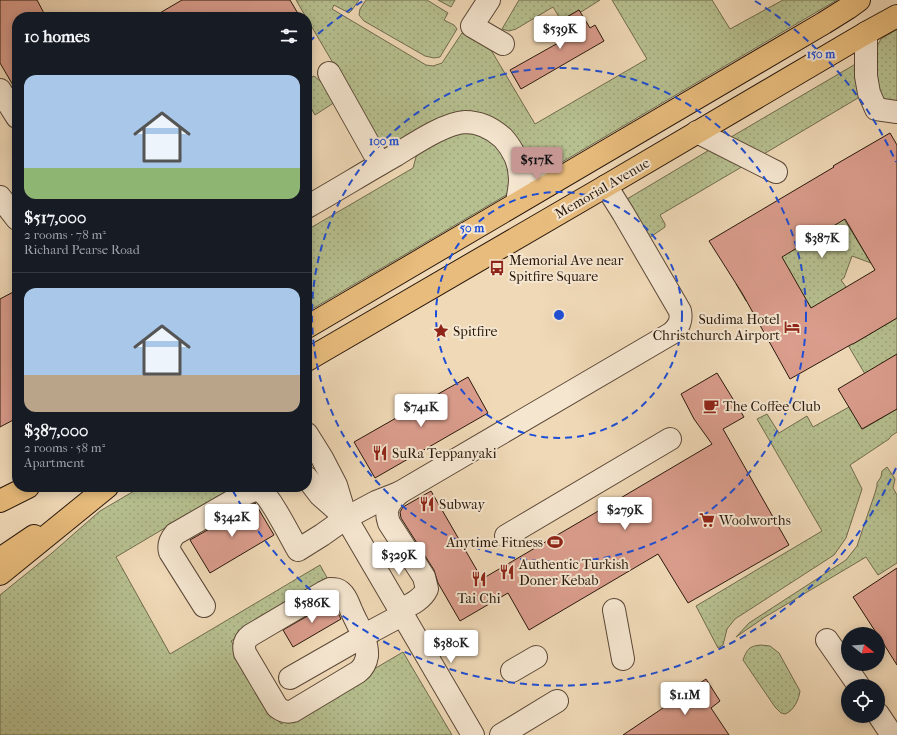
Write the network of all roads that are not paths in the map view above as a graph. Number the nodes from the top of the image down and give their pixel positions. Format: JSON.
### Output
{"nodes":[{"id":1,"x":489,"y":0,"type":"edge"},
{"id":2,"x":859,"y":0,"type":"edge"},
{"id":3,"x":897,"y":16,"type":"edge"},
{"id":4,"x":866,"y":32,"type":"junction"},
{"id":5,"x":503,"y":44,"type":"dead end"},
{"id":6,"x":329,"y":74,"type":"dead end"},
{"id":7,"x":0,"y":90,"type":"edge"},
{"id":8,"x":12,"y":109,"type":"edge"},
{"id":9,"x":897,"y":112,"type":"edge"},
{"id":10,"x":697,"y":132,"type":"junction"},
{"id":11,"x":517,"y":159,"type":"junction"},
{"id":12,"x":380,"y":164,"type":"junction"},
{"id":13,"x":776,"y":172,"type":"dead end"},
{"id":14,"x":558,"y":178,"type":"junction"},
{"id":15,"x":606,"y":186,"type":"junction"},
{"id":16,"x":0,"y":197,"type":"edge"},
{"id":17,"x":517,"y":203,"type":"junction"},
{"id":18,"x":312,"y":204,"type":"edge"},
{"id":19,"x":12,"y":213,"type":"edge"},
{"id":20,"x":312,"y":324,"type":"edge"},
{"id":21,"x":312,"y":357,"type":"edge"},
{"id":22,"x":670,"y":439,"type":"dead end"},
{"id":23,"x":312,"y":442,"type":"edge"},
{"id":24,"x":312,"y":485,"type":"edge"},
{"id":25,"x":18,"y":492,"type":"edge"},
{"id":26,"x":100,"y":492,"type":"edge"},
{"id":27,"x":101,"y":492,"type":"edge"},
{"id":28,"x":249,"y":492,"type":"edge"},
{"id":29,"x":262,"y":492,"type":"edge"},
{"id":30,"x":399,"y":493,"type":"junction"},
{"id":31,"x":0,"y":501,"type":"edge"},
{"id":32,"x":346,"y":518,"type":"junction"},
{"id":33,"x":506,"y":536,"type":"dead end"},
{"id":34,"x":0,"y":559,"type":"edge"},
{"id":35,"x":0,"y":574,"type":"edge"},
{"id":36,"x":199,"y":609,"type":"dead end"},
{"id":37,"x":614,"y":610,"type":"dead end"},
{"id":38,"x":401,"y":612,"type":"junction"},
{"id":39,"x":363,"y":636,"type":"junction"},
{"id":40,"x":827,"y":640,"type":"dead end"},
{"id":41,"x":536,"y":656,"type":"dead end"},
{"id":42,"x":624,"y":658,"type":"dead end"},
{"id":43,"x":512,"y":670,"type":"dead end"},
{"id":44,"x":290,"y":678,"type":"dead end"},
{"id":45,"x":854,"y":679,"type":"edge"},
{"id":46,"x":557,"y":701,"type":"dead end"},
{"id":47,"x":884,"y":723,"type":"edge"},
{"id":48,"x":472,"y":735,"type":"edge"},
{"id":49,"x":501,"y":735,"type":"edge"},
{"id":50,"x":892,"y":735,"type":"edge"}],
"edges":[{"from":1,"to":5,"type":"street"},
{"from":2,"to":14,"type":"main road"},
{"from":3,"to":4,"type":"main road","name":"Memorial Avenue"},
{"from":4,"to":9,"type":"street"},
{"from":4,"to":10,"type":"main road","name":"Memorial Avenue"},
{"from":6,"to":12,"type":"street"},
{"from":7,"to":8,"type":"street"},
{"from":10,"to":13,"type":"street"},
{"from":10,"to":15,"type":"main road","name":"Memorial Avenue"},
{"from":11,"to":12,"type":"street"},
{"from":11,"to":14,"type":"street"},
{"from":11,"to":17,"type":"street"},
{"from":12,"to":18,"type":"street"},
{"from":14,"to":17,"type":"main road"},
{"from":15,"to":21,"type":"main road","name":"Memorial Avenue"},
{"from":15,"to":30,"type":"street"},
{"from":16,"to":19,"type":"street"},
{"from":17,"to":20,"type":"main road"},
{"from":22,"to":33,"type":"street"},
{"from":23,"to":32,"type":"street"},
{"from":24,"to":32,"type":"street"},
{"from":25,"to":31,"type":"main road"},
{"from":26,"to":34,"type":"main road"},
{"from":27,"to":35,"type":"main road"},
{"from":28,"to":36,"type":"street"},
{"from":29,"to":32,"type":"street"},
{"from":30,"to":32,"type":"street"},
{"from":30,"to":38,"type":"street"},
{"from":32,"to":38,"type":"street"},
{"from":37,"to":42,"type":"street"},
{"from":38,"to":39,"type":"street"},
{"from":38,"to":48,"type":"street"},
{"from":39,"to":39,"type":"street"},
{"from":39,"to":44,"type":"street"},
{"from":40,"to":45,"type":"street"},
{"from":41,"to":43,"type":"street"},
{"from":46,"to":49,"type":"street"},
{"from":47,"to":50,"type":"street"}]}
